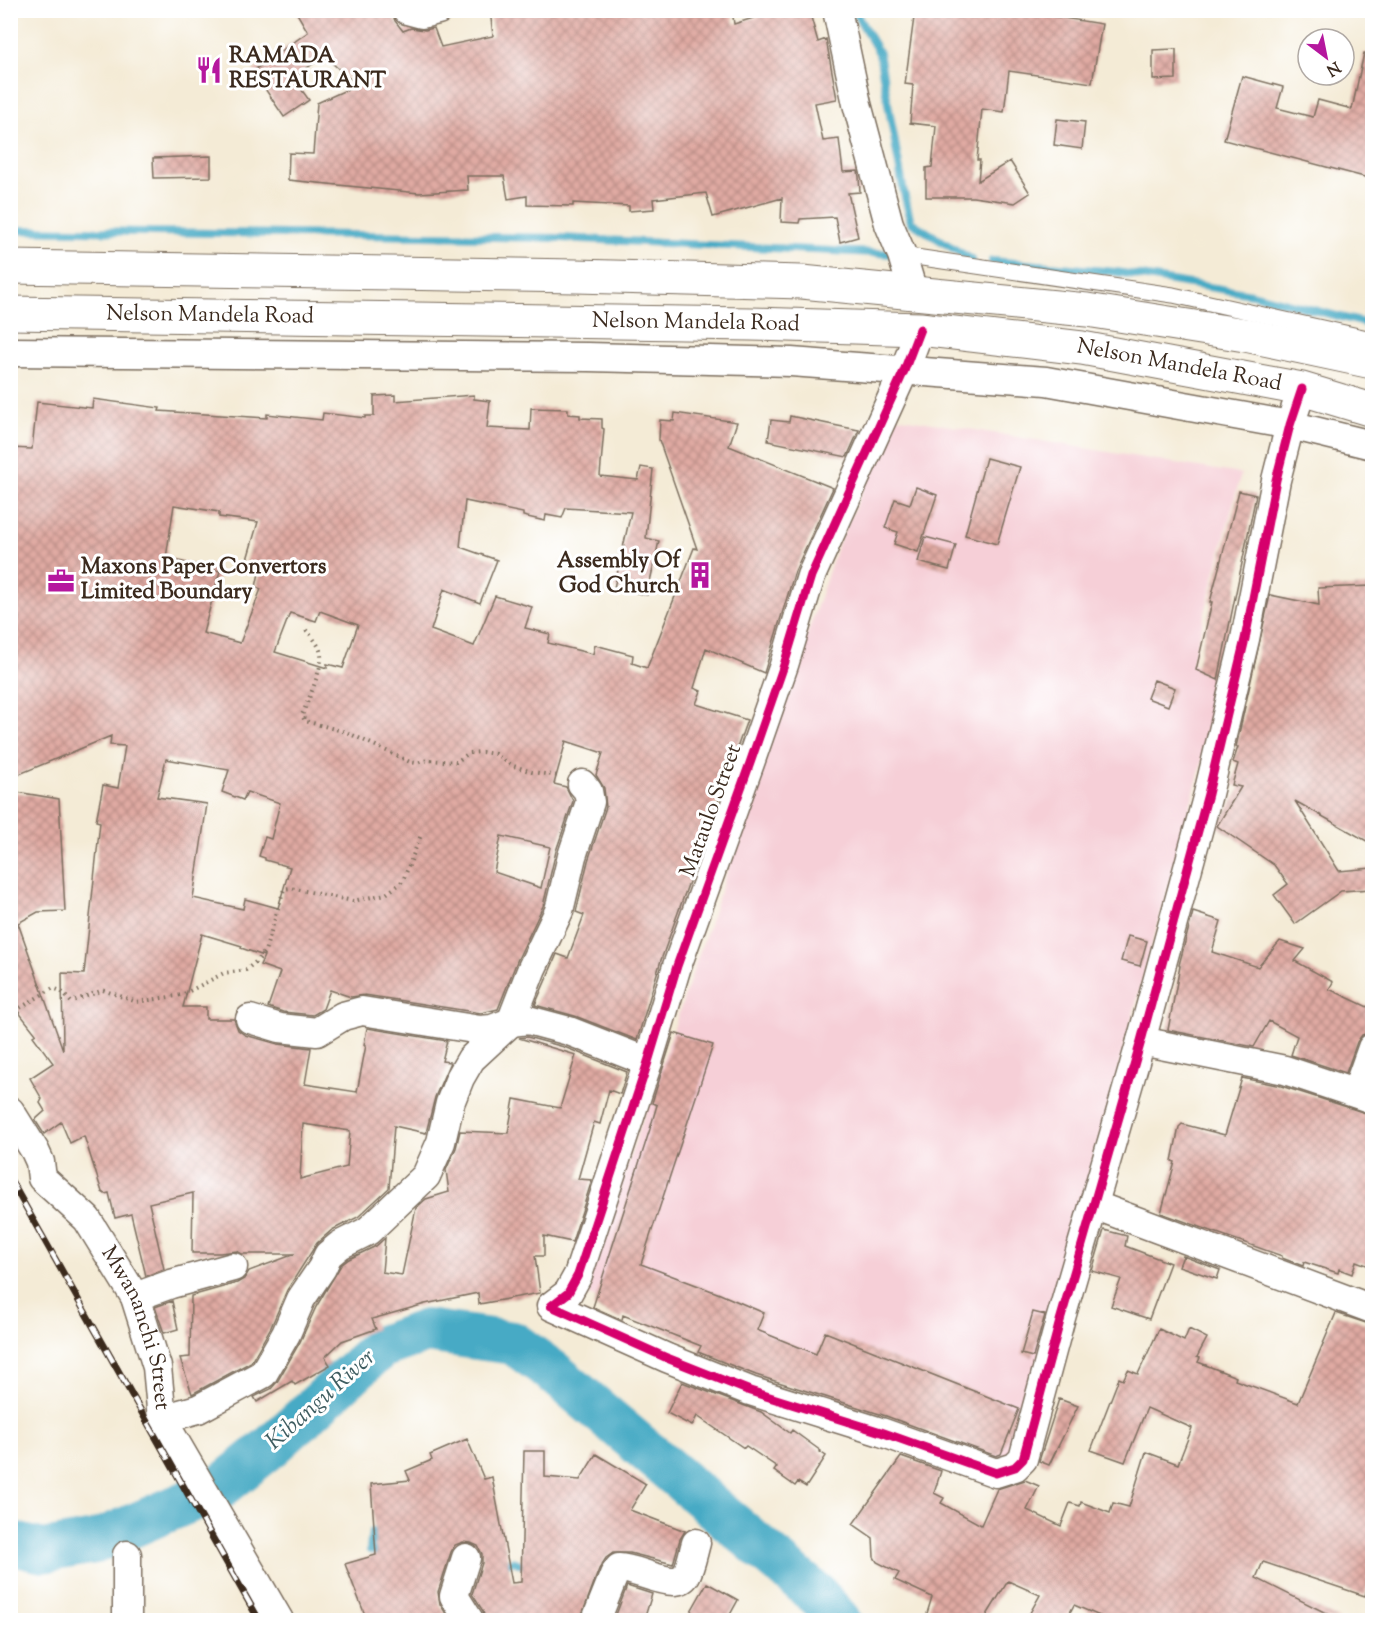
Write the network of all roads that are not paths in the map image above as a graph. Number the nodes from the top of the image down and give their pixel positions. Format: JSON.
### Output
{"nodes":[{"id":1,"x":406,"y":10,"type":"edge"},
{"id":2,"x":438,"y":10,"type":"edge"},
{"id":3,"x":837,"y":10,"type":"edge"},
{"id":4,"x":902,"y":255,"type":"junction"},
{"id":5,"x":10,"y":267,"type":"edge"},
{"id":6,"x":913,"y":292,"type":"junction"},
{"id":7,"x":1119,"y":300,"type":"junction"},
{"id":8,"x":10,"y":313,"type":"edge"},
{"id":9,"x":920,"y":329,"type":"junction"},
{"id":10,"x":1372,"y":339,"type":"edge"},
{"id":11,"x":10,"y":352,"type":"edge"},
{"id":12,"x":1372,"y":362,"type":"edge"},
{"id":13,"x":904,"y":371,"type":"junction"},
{"id":14,"x":1302,"y":389,"type":"junction"},
{"id":15,"x":1372,"y":410,"type":"edge"},
{"id":16,"x":1290,"y":425,"type":"junction"},
{"id":17,"x":1372,"y":445,"type":"edge"},
{"id":18,"x":582,"y":784,"type":"road end"},
{"id":19,"x":250,"y":1019,"type":"dead end"},
{"id":20,"x":511,"y":1022,"type":"junction"},
{"id":21,"x":1141,"y":1041,"type":"junction"},
{"id":22,"x":1372,"y":1047,"type":"edge"},
{"id":23,"x":648,"y":1062,"type":"junction"},
{"id":24,"x":1364,"y":1096,"type":"edge"},
{"id":25,"x":10,"y":1111,"type":"edge"},
{"id":26,"x":1094,"y":1205,"type":"junction"},
{"id":27,"x":233,"y":1267,"type":"dead end"},
{"id":28,"x":135,"y":1297,"type":"junction"},
{"id":29,"x":1372,"y":1309,"type":"edge"},
{"id":30,"x":162,"y":1419,"type":"junction"},
{"id":31,"x":696,"y":1543,"type":"dead end"},
{"id":32,"x":127,"y":1555,"type":"dead end"},
{"id":33,"x":466,"y":1558,"type":"dead end"},
{"id":34,"x":126,"y":1620,"type":"edge"},
{"id":35,"x":279,"y":1620,"type":"edge"},
{"id":36,"x":469,"y":1620,"type":"edge"},
{"id":37,"x":596,"y":1620,"type":"edge"}],
"edges":[{"from":1,"to":2,"type":"street"},
{"from":3,"to":4,"type":"street"},
{"from":4,"to":6,"type":"street"},
{"from":4,"to":7,"type":"lane"},
{"from":5,"to":6,"type":"main road","name":"Nelson Mandela Road"},
{"from":6,"to":7,"type":"main road","name":"Nelson Mandela Road"},
{"from":7,"to":10,"type":"lane"},
{"from":7,"to":12,"type":"main road","name":"Nelson Mandela Road"},
{"from":8,"to":9,"type":"main road","name":"Nelson Mandela Road"},
{"from":9,"to":13,"type":"street","name":"Mataulo Street"},
{"from":9,"to":14,"type":"main road","name":"Nelson Mandela Road"},
{"from":11,"to":13,"type":"street"},
{"from":13,"to":16,"type":"street"},
{"from":13,"to":23,"type":"street","name":"Mataulo Street"},
{"from":14,"to":15,"type":"main road","name":"Nelson Mandela Road"},
{"from":14,"to":16,"type":"street"},
{"from":16,"to":17,"type":"street"},
{"from":16,"to":21,"type":"street"},
{"from":18,"to":20,"type":"street"},
{"from":19,"to":20,"type":"street"},
{"from":20,"to":23,"type":"street"},
{"from":20,"to":30,"type":"street"},
{"from":21,"to":24,"type":"street"},
{"from":21,"to":26,"type":"street"},
{"from":22,"to":24,"type":"street"},
{"from":23,"to":26,"type":"street","name":"Mataulo Street"},
{"from":25,"to":28,"type":"street","name":"Mwananchi Street"},
{"from":26,"to":29,"type":"street"},
{"from":27,"to":28,"type":"street"},
{"from":28,"to":30,"type":"street","name":"Mwananchi Street"},
{"from":30,"to":35,"type":"street","name":"Mwananchi Street"},
{"from":31,"to":37,"type":"street"},
{"from":32,"to":34,"type":"street"},
{"from":33,"to":36,"type":"street"}]}
